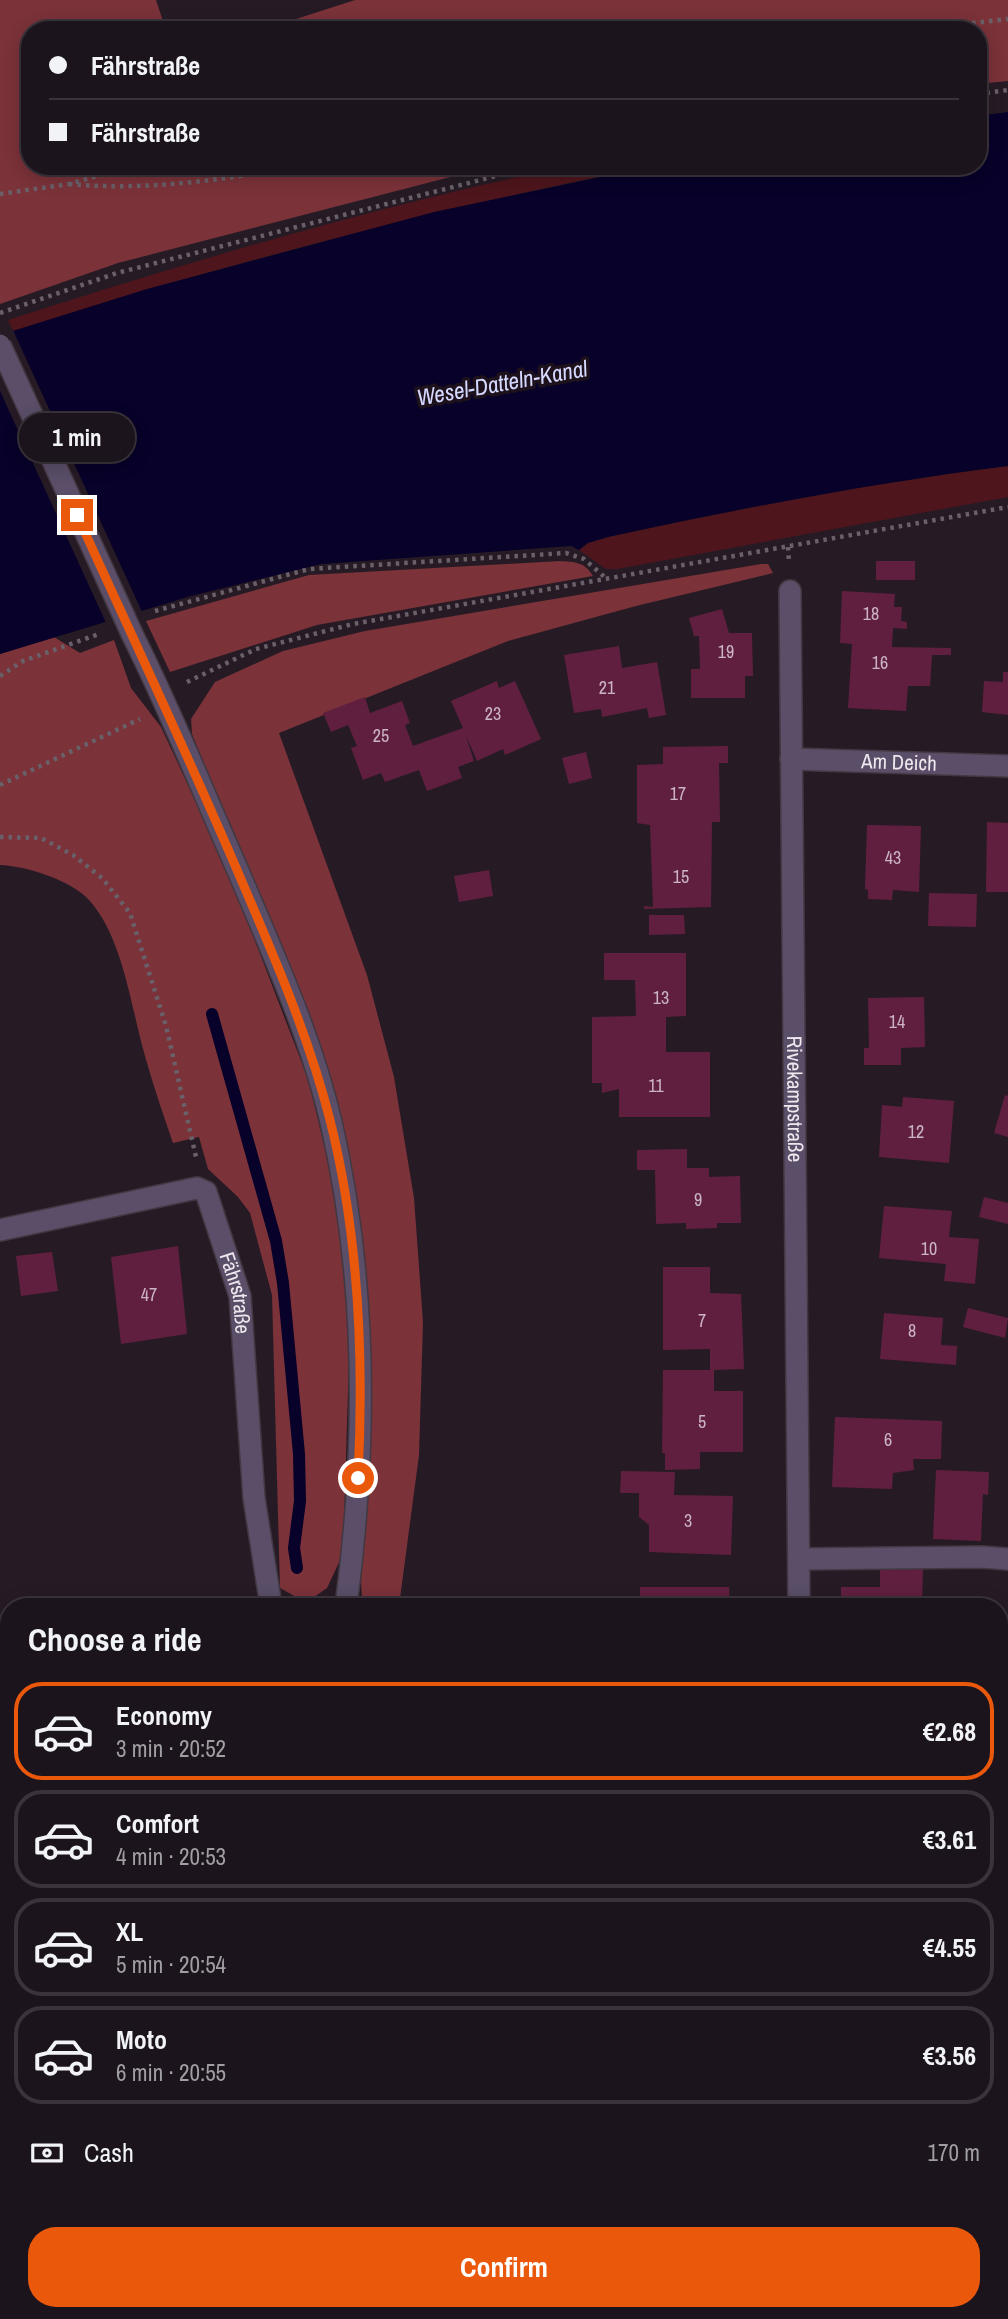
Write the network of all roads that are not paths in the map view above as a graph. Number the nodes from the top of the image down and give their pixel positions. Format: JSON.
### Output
{"nodes":[{"id":1,"x":0,"y":345,"type":"edge"},
{"id":2,"x":790,"y":591,"type":"dead end"},
{"id":3,"x":791,"y":758,"type":"junction"},
{"id":4,"x":1008,"y":766,"type":"edge"},
{"id":5,"x":0,"y":1230,"type":"edge"},
{"id":6,"x":799,"y":1559,"type":"junction"},
{"id":7,"x":1008,"y":1559,"type":"edge"},
{"id":8,"x":270,"y":1598,"type":"edge"},
{"id":9,"x":347,"y":1598,"type":"edge"},
{"id":10,"x":799,"y":1598,"type":"edge"}],
"edges":[{"from":1,"to":9,"type":"street","bridge":true},
{"from":2,"to":3,"type":"street","name":"Rivekampstraße"},
{"from":3,"to":4,"type":"street","name":"Am Deich"},
{"from":3,"to":6,"type":"street","name":"Rivekampstraße"},
{"from":5,"to":8,"type":"street","name":"Fährstraße"},
{"from":6,"to":7,"type":"street"},
{"from":6,"to":10,"type":"street","name":"Rivekampstraße"}]}
